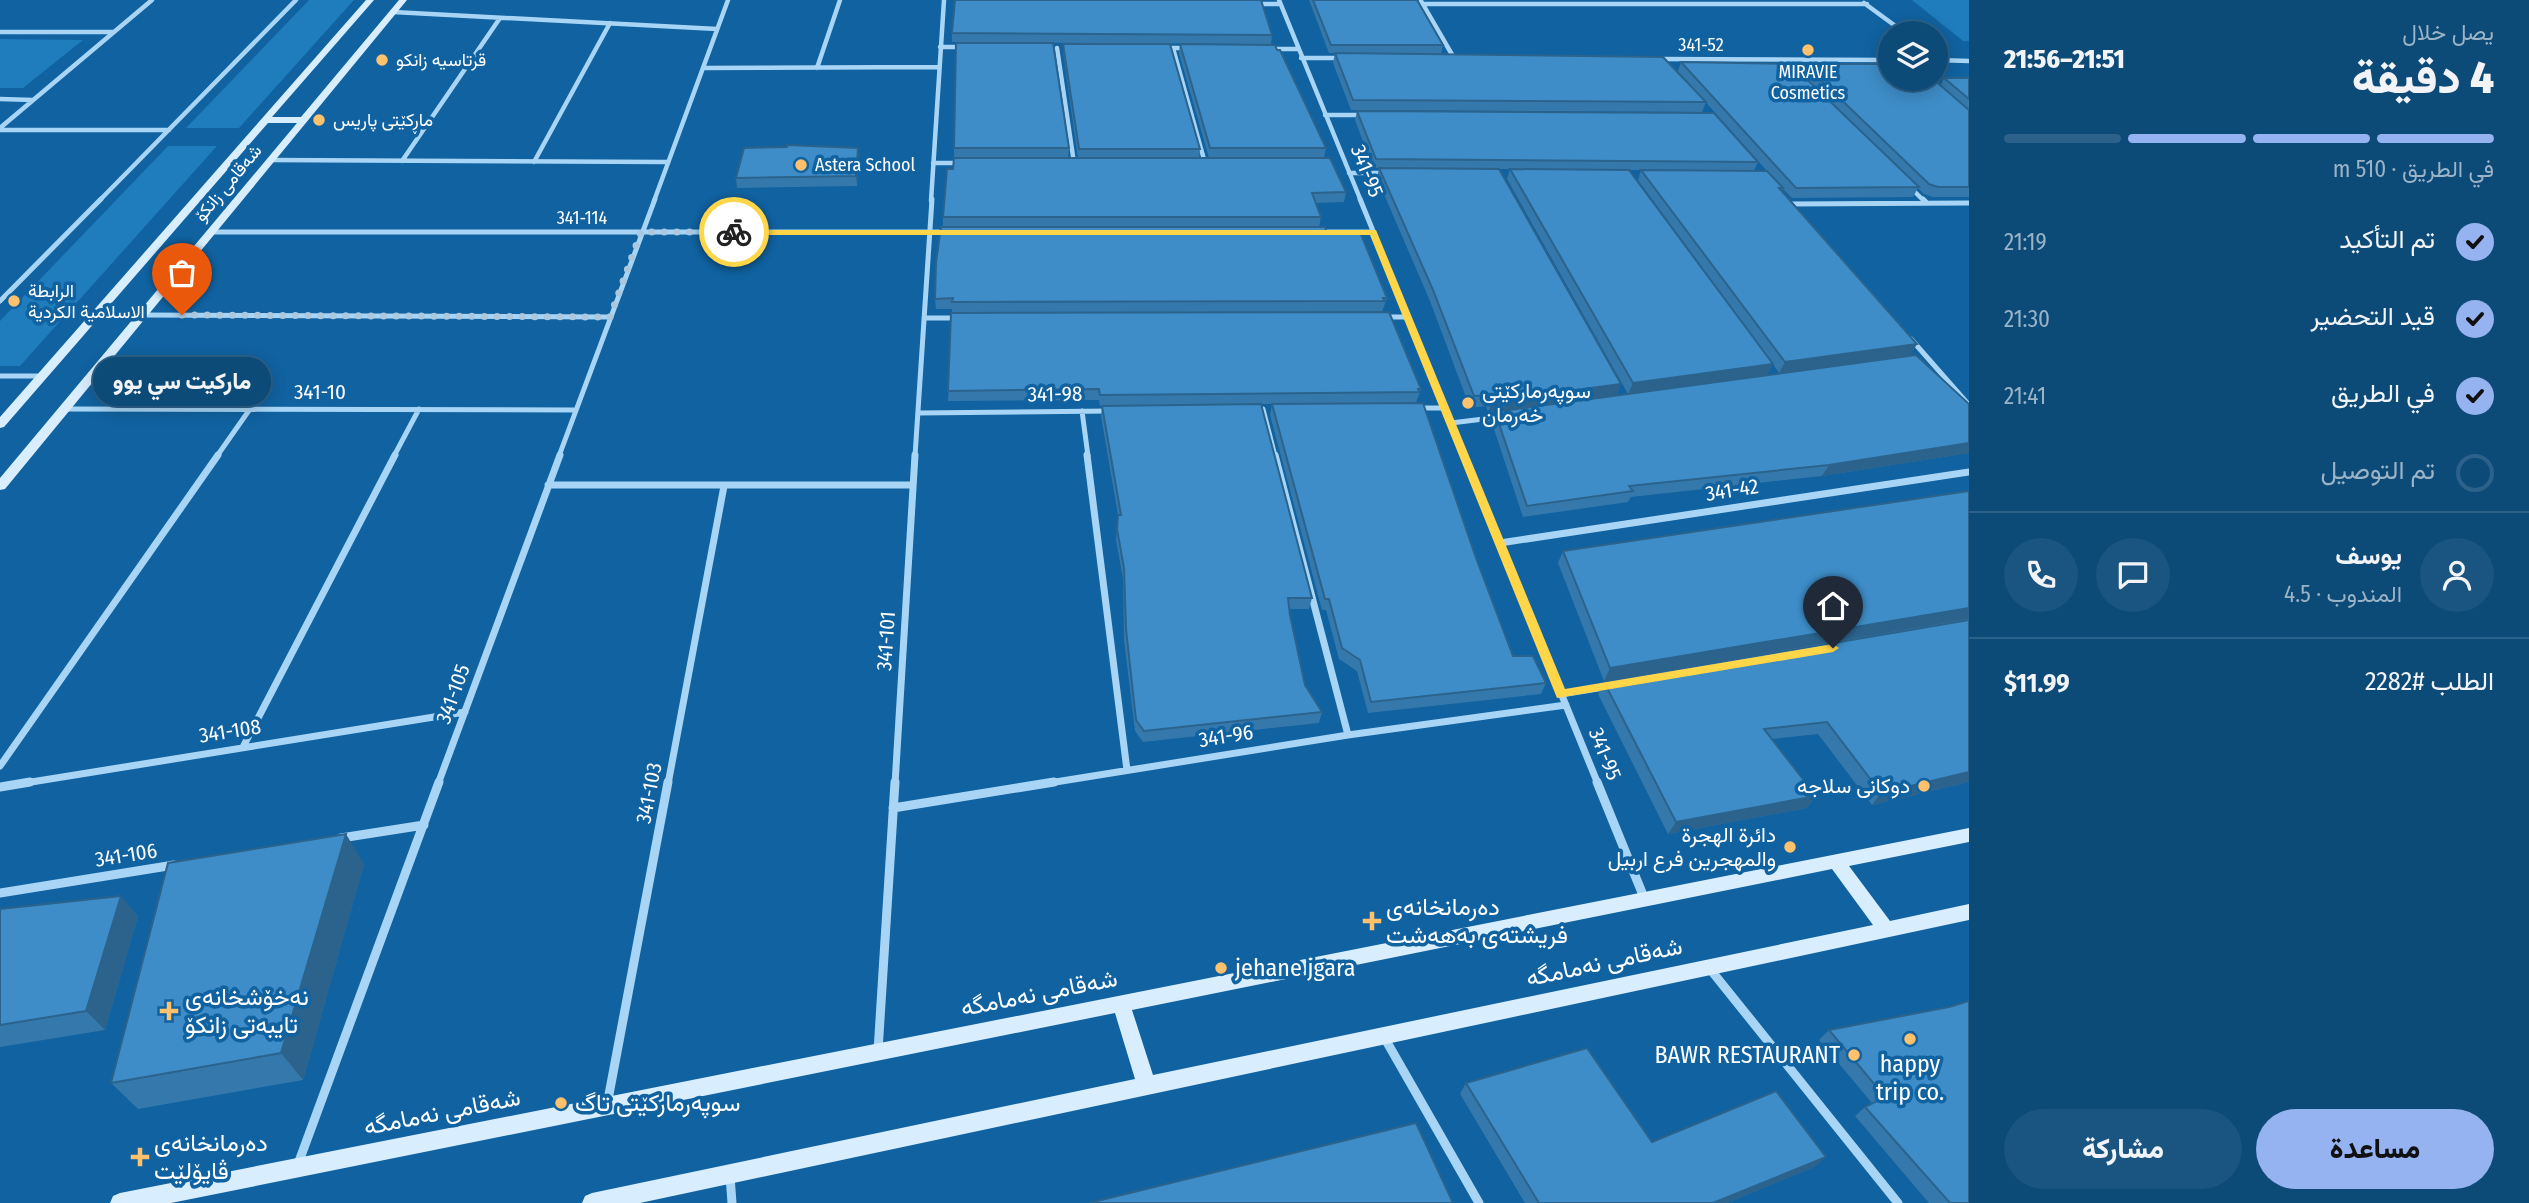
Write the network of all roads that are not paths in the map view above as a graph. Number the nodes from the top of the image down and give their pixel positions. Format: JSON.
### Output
{"nodes":[{"id":1,"x":152,"y":0,"type":"edge"},
{"id":2,"x":296,"y":0,"type":"edge"},
{"id":3,"x":370,"y":0,"type":"edge"},
{"id":4,"x":403,"y":0,"type":"edge"},
{"id":5,"x":728,"y":0,"type":"edge"},
{"id":6,"x":841,"y":0,"type":"edge"},
{"id":7,"x":1861,"y":0,"type":"edge"},
{"id":8,"x":943,"y":2,"type":"edge"},
{"id":9,"x":1279,"y":2,"type":"edge"},
{"id":10,"x":1421,"y":2,"type":"edge"},
{"id":11,"x":957,"y":4,"type":"edge"},
{"id":12,"x":1253,"y":4,"type":"edge"},
{"id":13,"x":1867,"y":5,"type":"junction"},
{"id":14,"x":393,"y":12,"type":"junction"},
{"id":15,"x":500,"y":18,"type":"junction"},
{"id":16,"x":1889,"y":21,"type":"edge"},
{"id":17,"x":610,"y":23,"type":"junction"},
{"id":18,"x":717,"y":29,"type":"junction"},
{"id":19,"x":0,"y":32,"type":"edge"},
{"id":20,"x":114,"y":32,"type":"junction"},
{"id":21,"x":940,"y":47,"type":"junction"},
{"id":22,"x":966,"y":47,"type":"edge"},
{"id":23,"x":1044,"y":47,"type":"edge"},
{"id":24,"x":1056,"y":48,"type":"junction"},
{"id":25,"x":1070,"y":48,"type":"edge"},
{"id":26,"x":1160,"y":48,"type":"edge"},
{"id":27,"x":1173,"y":48,"type":"junction"},
{"id":28,"x":1201,"y":48,"type":"edge"},
{"id":29,"x":1257,"y":49,"type":"edge"},
{"id":30,"x":1298,"y":49,"type":"junction"},
{"id":31,"x":1301,"y":58,"type":"junction"},
{"id":32,"x":1357,"y":58,"type":"edge"},
{"id":33,"x":1440,"y":58,"type":"edge"},
{"id":34,"x":1454,"y":58,"type":"junction"},
{"id":35,"x":1468,"y":58,"type":"edge"},
{"id":36,"x":1647,"y":59,"type":"edge"},
{"id":37,"x":1661,"y":59,"type":"junction"},
{"id":38,"x":1780,"y":60,"type":"junction"},
{"id":39,"x":1878,"y":60,"type":"edge"},
{"id":40,"x":1948,"y":60,"type":"edge"},
{"id":41,"x":1969,"y":61,"type":"edge"},
{"id":42,"x":939,"y":67,"type":"junction"},
{"id":43,"x":703,"y":68,"type":"junction"},
{"id":44,"x":817,"y":68,"type":"junction"},
{"id":45,"x":1670,"y":69,"type":"edge"},
{"id":46,"x":1790,"y":69,"type":"edge"},
{"id":47,"x":0,"y":99,"type":"edge"},
{"id":48,"x":34,"y":100,"type":"junction"},
{"id":49,"x":1325,"y":115,"type":"junction"},
{"id":50,"x":1367,"y":115,"type":"edge"},
{"id":51,"x":264,"y":120,"type":"junction"},
{"id":52,"x":304,"y":120,"type":"junction"},
{"id":53,"x":0,"y":129,"type":"edge"},
{"id":54,"x":169,"y":130,"type":"junction"},
{"id":55,"x":270,"y":160,"type":"junction"},
{"id":56,"x":402,"y":161,"type":"junction"},
{"id":57,"x":534,"y":162,"type":"junction"},
{"id":58,"x":667,"y":162,"type":"junction"},
{"id":59,"x":933,"y":163,"type":"junction"},
{"id":60,"x":971,"y":163,"type":"edge"},
{"id":61,"x":1061,"y":163,"type":"edge"},
{"id":62,"x":1074,"y":163,"type":"junction"},
{"id":63,"x":1087,"y":163,"type":"edge"},
{"id":64,"x":1192,"y":163,"type":"edge"},
{"id":65,"x":1206,"y":163,"type":"junction"},
{"id":66,"x":1219,"y":163,"type":"edge"},
{"id":67,"x":1331,"y":163,"type":"edge"},
{"id":68,"x":1345,"y":163,"type":"junction"},
{"id":69,"x":1349,"y":173,"type":"junction"},
{"id":70,"x":1390,"y":173,"type":"edge"},
{"id":71,"x":1906,"y":183,"type":"edge"},
{"id":72,"x":1782,"y":194,"type":"edge"},
{"id":73,"x":1926,"y":202,"type":"junction"},
{"id":74,"x":1969,"y":203,"type":"edge"},
{"id":75,"x":1790,"y":204,"type":"junction"},
{"id":76,"x":1799,"y":214,"type":"edge"},
{"id":77,"x":210,"y":232,"type":"junction"},
{"id":78,"x":641,"y":232,"type":"junction"},
{"id":79,"x":929,"y":232,"type":"junction"},
{"id":80,"x":957,"y":232,"type":"edge"},
{"id":81,"x":1304,"y":232,"type":"edge"},
{"id":82,"x":1373,"y":232,"type":"junction"},
{"id":83,"x":0,"y":301,"type":"edge"},
{"id":84,"x":142,"y":315,"type":"junction"},
{"id":85,"x":610,"y":317,"type":"junction"},
{"id":86,"x":1380,"y":317,"type":"edge"},
{"id":87,"x":1408,"y":317,"type":"junction"},
{"id":88,"x":924,"y":318,"type":"junction"},
{"id":89,"x":965,"y":318,"type":"edge"},
{"id":90,"x":1909,"y":338,"type":"edge"},
{"id":91,"x":1928,"y":358,"type":"junction"},
{"id":92,"x":1915,"y":360,"type":"edge"},
{"id":93,"x":0,"y":376,"type":"edge"},
{"id":94,"x":42,"y":376,"type":"junction"},
{"id":95,"x":1969,"y":405,"type":"edge"},
{"id":96,"x":1403,"y":408,"type":"edge"},
{"id":97,"x":1444,"y":408,"type":"junction"},
{"id":98,"x":64,"y":409,"type":"junction"},
{"id":99,"x":250,"y":409,"type":"junction"},
{"id":100,"x":1264,"y":409,"type":"junction"},
{"id":101,"x":1277,"y":409,"type":"edge"},
{"id":102,"x":419,"y":410,"type":"junction"},
{"id":103,"x":576,"y":410,"type":"junction"},
{"id":104,"x":1250,"y":410,"type":"edge"},
{"id":105,"x":1082,"y":411,"type":"junction"},
{"id":106,"x":1124,"y":411,"type":"edge"},
{"id":107,"x":918,"y":412,"type":"junction"},
{"id":108,"x":1504,"y":416,"type":"edge"},
{"id":109,"x":0,"y":424,"type":"edge"},
{"id":110,"x":1451,"y":424,"type":"junction"},
{"id":111,"x":1969,"y":472,"type":"edge"},
{"id":112,"x":548,"y":485,"type":"junction"},
{"id":113,"x":913,"y":485,"type":"junction"},
{"id":114,"x":0,"y":486,"type":"edge"},
{"id":115,"x":724,"y":486,"type":"junction"},
{"id":116,"x":1500,"y":543,"type":"junction"},
{"id":117,"x":1616,"y":685,"type":"edge"},
{"id":118,"x":1562,"y":695,"type":"junction"},
{"id":119,"x":1566,"y":705,"type":"junction"},
{"id":120,"x":466,"y":712,"type":"junction"},
{"id":121,"x":1348,"y":735,"type":"junction"},
{"id":122,"x":243,"y":747,"type":"junction"},
{"id":123,"x":0,"y":766,"type":"edge"},
{"id":124,"x":1127,"y":770,"type":"junction"},
{"id":125,"x":0,"y":787,"type":"edge"},
{"id":126,"x":893,"y":808,"type":"junction"},
{"id":127,"x":424,"y":825,"type":"junction"},
{"id":128,"x":1969,"y":835,"type":"edge"},
{"id":129,"x":328,"y":840,"type":"edge"},
{"id":130,"x":1836,"y":862,"type":"junction"},
{"id":131,"x":178,"y":864,"type":"edge"},
{"id":132,"x":0,"y":893,"type":"edge"},
{"id":133,"x":1645,"y":900,"type":"junction"},
{"id":134,"x":1969,"y":912,"type":"edge"},
{"id":135,"x":1886,"y":929,"type":"junction"},
{"id":136,"x":1708,"y":967,"type":"junction"},
{"id":137,"x":1121,"y":1004,"type":"junction"},
{"id":138,"x":1383,"y":1036,"type":"junction"},
{"id":139,"x":878,"y":1052,"type":"junction"},
{"id":140,"x":1147,"y":1086,"type":"junction"},
{"id":141,"x":607,"y":1106,"type":"junction"},
{"id":142,"x":297,"y":1168,"type":"junction"},
{"id":143,"x":730,"y":1173,"type":"junction"},
{"id":144,"x":120,"y":1203,"type":"edge"},
{"id":145,"x":592,"y":1203,"type":"edge"},
{"id":146,"x":732,"y":1203,"type":"edge"},
{"id":147,"x":1479,"y":1203,"type":"edge"},
{"id":148,"x":1898,"y":1203,"type":"edge"}],
"edges":[{"from":1,"to":20,"type":"street"},
{"from":2,"to":54,"type":"street"},
{"from":3,"to":51,"type":"main road","name":"شەقامی زانکۆ"},
{"from":4,"to":14,"type":"main road","name":"شەقامی زانکۆ"},
{"from":5,"to":18,"type":"street","name":"341-105"},
{"from":6,"to":44,"type":"street"},
{"from":7,"to":13,"type":"street"},
{"from":8,"to":11,"type":"street"},
{"from":8,"to":21,"type":"street","name":"341-101"},
{"from":9,"to":12,"type":"street"},
{"from":9,"to":30,"type":"street","name":"341-95"},
{"from":10,"to":13,"type":"street"},
{"from":10,"to":34,"type":"street"},
{"from":13,"to":16,"type":"street"},
{"from":14,"to":15,"type":"street"},
{"from":14,"to":52,"type":"main road","name":"شەقامی زانکۆ"},
{"from":15,"to":17,"type":"street"},
{"from":15,"to":56,"type":"street"},
{"from":17,"to":18,"type":"street"},
{"from":17,"to":57,"type":"street"},
{"from":18,"to":43,"type":"street","name":"341-105"},
{"from":19,"to":20,"type":"street"},
{"from":20,"to":48,"type":"street"},
{"from":21,"to":22,"type":"street"},
{"from":21,"to":42,"type":"street","name":"341-101"},
{"from":23,"to":24,"type":"street"},
{"from":24,"to":25,"type":"street"},
{"from":24,"to":62,"type":"street"},
{"from":26,"to":27,"type":"street"},
{"from":27,"to":28,"type":"street"},
{"from":27,"to":65,"type":"street"},
{"from":29,"to":30,"type":"street"},
{"from":30,"to":31,"type":"street","name":"341-95"},
{"from":31,"to":32,"type":"street"},
{"from":31,"to":49,"type":"street","name":"341-95"},
{"from":33,"to":34,"type":"street"},
{"from":34,"to":35,"type":"street"},
{"from":36,"to":37,"type":"street","name":"341-52"},
{"from":37,"to":38,"type":"street","name":"341-52"},
{"from":37,"to":45,"type":"street"},
{"from":38,"to":39,"type":"street","name":"341-52"},
{"from":38,"to":46,"type":"street"},
{"from":40,"to":41,"type":"street"},
{"from":42,"to":44,"type":"street"},
{"from":42,"to":59,"type":"street","name":"341-101"},
{"from":43,"to":44,"type":"street"},
{"from":43,"to":58,"type":"street","name":"341-105"},
{"from":47,"to":48,"type":"street"},
{"from":48,"to":53,"type":"street"},
{"from":49,"to":50,"type":"street"},
{"from":49,"to":68,"type":"street","name":"341-95"},
{"from":51,"to":52,"type":"main road"},
{"from":51,"to":94,"type":"main road","name":"شەقامی زانکۆ"},
{"from":52,"to":55,"type":"main road","name":"شەقامی زانکۆ"},
{"from":53,"to":54,"type":"street"},
{"from":54,"to":83,"type":"street"},
{"from":55,"to":56,"type":"street"},
{"from":55,"to":77,"type":"main road","name":"شەقامی زانکۆ"},
{"from":56,"to":57,"type":"street"},
{"from":57,"to":58,"type":"street"},
{"from":58,"to":78,"type":"street","name":"341-105"},
{"from":59,"to":60,"type":"street"},
{"from":59,"to":79,"type":"street","name":"341-101"},
{"from":61,"to":62,"type":"street"},
{"from":62,"to":63,"type":"street"},
{"from":64,"to":65,"type":"street"},
{"from":65,"to":66,"type":"street"},
{"from":67,"to":68,"type":"street"},
{"from":68,"to":69,"type":"street","name":"341-95"},
{"from":69,"to":70,"type":"street"},
{"from":69,"to":82,"type":"street","name":"341-95"},
{"from":71,"to":73,"type":"street"},
{"from":72,"to":75,"type":"street"},
{"from":73,"to":74,"type":"street"},
{"from":73,"to":75,"type":"street"},
{"from":75,"to":76,"type":"street"},
{"from":77,"to":78,"type":"street","name":"341-114"},
{"from":77,"to":84,"type":"main road","name":"شەقامی زانکۆ"},
{"from":78,"to":79,"type":"street","name":"341-114"},
{"from":78,"to":85,"type":"street","name":"341-105"},
{"from":79,"to":80,"type":"street","name":"341-114"},
{"from":79,"to":88,"type":"street","name":"341-101"},
{"from":81,"to":82,"type":"street"},
{"from":82,"to":87,"type":"street","name":"341-95"},
{"from":84,"to":85,"type":"street"},
{"from":84,"to":98,"type":"main road","name":"شەقامی زانکۆ"},
{"from":85,"to":103,"type":"street","name":"341-105"},
{"from":86,"to":87,"type":"street"},
{"from":87,"to":97,"type":"street","name":"341-95"},
{"from":88,"to":89,"type":"street"},
{"from":88,"to":107,"type":"street","name":"341-101"},
{"from":90,"to":91,"type":"street"},
{"from":91,"to":92,"type":"street"},
{"from":91,"to":95,"type":"street"},
{"from":93,"to":94,"type":"street"},
{"from":94,"to":109,"type":"main road","name":"شەقامی زانکۆ"},
{"from":96,"to":97,"type":"street"},
{"from":97,"to":110,"type":"street","name":"341-95"},
{"from":98,"to":99,"type":"street","name":"341-10"},
{"from":98,"to":114,"type":"main road","name":"شەقامی زانکۆ"},
{"from":99,"to":102,"type":"street","name":"341-10"},
{"from":99,"to":123,"type":"street"},
{"from":100,"to":101,"type":"street"},
{"from":100,"to":104,"type":"street"},
{"from":100,"to":121,"type":"street"},
{"from":102,"to":103,"type":"street","name":"341-10"},
{"from":102,"to":122,"type":"street"},
{"from":103,"to":112,"type":"street","name":"341-105"},
{"from":105,"to":106,"type":"street","name":"341-98"},
{"from":105,"to":107,"type":"street","name":"341-98"},
{"from":105,"to":124,"type":"street"},
{"from":107,"to":113,"type":"street","name":"341-101"},
{"from":108,"to":110,"type":"street"},
{"from":110,"to":116,"type":"street","name":"341-95"},
{"from":111,"to":116,"type":"street","name":"341-42"},
{"from":112,"to":115,"type":"street"},
{"from":112,"to":120,"type":"street","name":"341-105"},
{"from":113,"to":115,"type":"street"},
{"from":113,"to":126,"type":"street","name":"341-101"},
{"from":115,"to":141,"type":"street","name":"341-103"},
{"from":116,"to":118,"type":"street","name":"341-95"},
{"from":117,"to":118,"type":"street"},
{"from":118,"to":119,"type":"street","name":"341-95"},
{"from":119,"to":121,"type":"street","name":"341-96"},
{"from":119,"to":133,"type":"street","name":"341-95"},
{"from":120,"to":122,"type":"street","name":"341-108"},
{"from":120,"to":127,"type":"street","name":"341-105"},
{"from":121,"to":124,"type":"street","name":"341-96"},
{"from":122,"to":125,"type":"street","name":"341-108"},
{"from":124,"to":126,"type":"street","name":"341-96"},
{"from":126,"to":139,"type":"street","name":"341-101"},
{"from":127,"to":129,"type":"street"},
{"from":127,"to":142,"type":"street","name":"341-105"},
{"from":128,"to":130,"type":"main road","name":"شەقامی نەمامگە"},
{"from":130,"to":133,"type":"main road","name":"شەقامی نەمامگە"},
{"from":130,"to":135,"type":"main road"},
{"from":131,"to":132,"type":"street","name":"341-106"},
{"from":133,"to":137,"type":"main road","name":"شەقامی نەمامگە"},
{"from":134,"to":135,"type":"main road","name":"شەقامی نەمامگە"},
{"from":135,"to":136,"type":"main road","name":"شەقامی نەمامگە"},
{"from":136,"to":138,"type":"main road","name":"شەقامی نەمامگە"},
{"from":136,"to":148,"type":"street"},
{"from":137,"to":139,"type":"main road","name":"شەقامی نەمامگە"},
{"from":137,"to":140,"type":"main road"},
{"from":138,"to":140,"type":"main road","name":"شەقامی نەمامگە"},
{"from":138,"to":147,"type":"street"},
{"from":139,"to":141,"type":"main road","name":"شەقامی نەمامگە"},
{"from":140,"to":143,"type":"main road","name":"شەقامی نەمامگە"},
{"from":141,"to":142,"type":"main road","name":"شەقامی نەمامگە"},
{"from":142,"to":144,"type":"main road","name":"شەقامی نەمامگە"},
{"from":143,"to":145,"type":"main road","name":"شەقامی نەمامگە"},
{"from":143,"to":146,"type":"street"}]}
